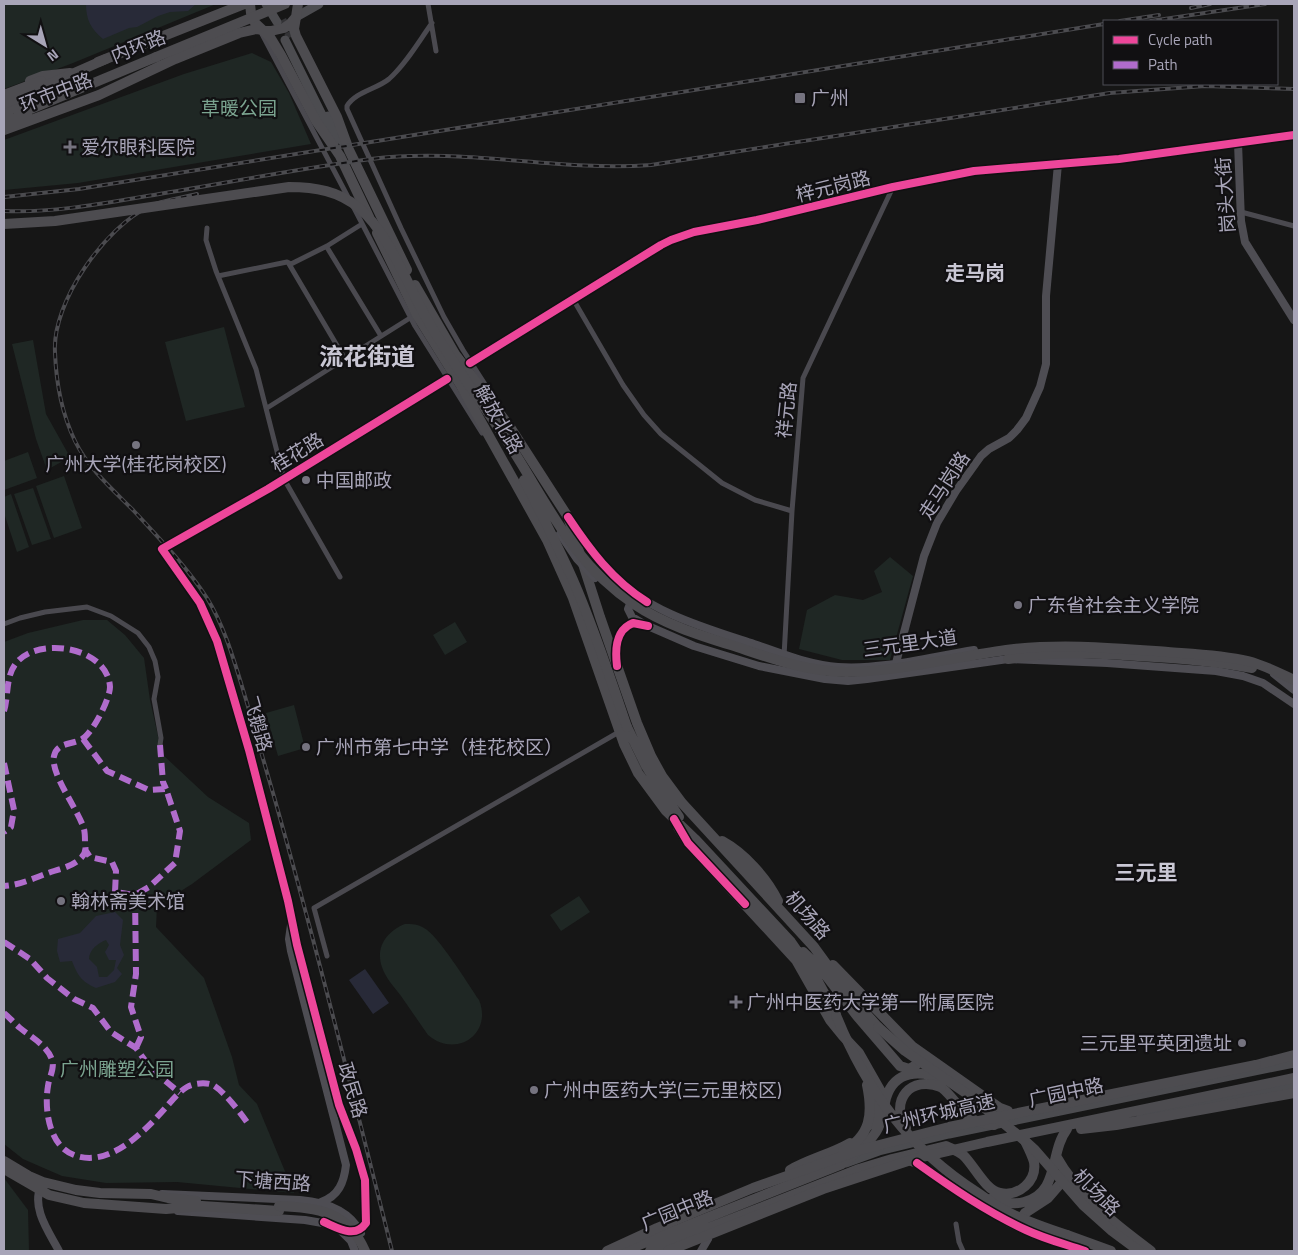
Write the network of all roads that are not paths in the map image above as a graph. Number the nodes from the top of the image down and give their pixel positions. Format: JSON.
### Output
{"nodes":[{"id":1,"x":242,"y":4,"type":"edge"},
{"id":2,"x":250,"y":4,"type":"edge"},
{"id":3,"x":266,"y":4,"type":"edge"},
{"id":4,"x":272,"y":4,"type":"edge"},
{"id":5,"x":285,"y":4,"type":"edge"},
{"id":6,"x":298,"y":4,"type":"edge"},
{"id":7,"x":304,"y":4,"type":"edge"},
{"id":8,"x":319,"y":4,"type":"edge"},
{"id":9,"x":428,"y":4,"type":"edge"},
{"id":10,"x":296,"y":17,"type":"junction"},
{"id":11,"x":432,"y":23,"type":"junction"},
{"id":12,"x":259,"y":29,"type":"junction"},
{"id":13,"x":288,"y":38,"type":"tunnel mouth"},
{"id":14,"x":436,"y":51,"type":"dead end"},
{"id":15,"x":155,"y":55,"type":"junction"},
{"id":16,"x":106,"y":59,"type":"junction"},
{"id":17,"x":175,"y":59,"type":"junction"},
{"id":18,"x":70,"y":73,"type":"junction"},
{"id":19,"x":4,"y":91,"type":"edge"},
{"id":20,"x":4,"y":97,"type":"edge"},
{"id":21,"x":4,"y":104,"type":"edge"},
{"id":22,"x":4,"y":112,"type":"edge"},
{"id":23,"x":4,"y":121,"type":"edge"},
{"id":24,"x":4,"y":130,"type":"edge"},
{"id":25,"x":1294,"y":135,"type":"edge"},
{"id":26,"x":1238,"y":143,"type":"junction"},
{"id":27,"x":344,"y":153,"type":"junction"},
{"id":28,"x":1058,"y":164,"type":"junction"},
{"id":29,"x":893,"y":187,"type":"junction"},
{"id":30,"x":1241,"y":212,"type":"junction"},
{"id":31,"x":4,"y":224,"type":"edge"},
{"id":32,"x":362,"y":224,"type":"junction"},
{"id":33,"x":1294,"y":226,"type":"edge"},
{"id":34,"x":207,"y":228,"type":"dead end"},
{"id":35,"x":328,"y":250,"type":"dead end"},
{"id":36,"x":289,"y":263,"type":"junction"},
{"id":37,"x":218,"y":276,"type":"junction"},
{"id":38,"x":574,"y":299,"type":"junction"},
{"id":39,"x":410,"y":318,"type":"junction"},
{"id":40,"x":1294,"y":320,"type":"edge"},
{"id":41,"x":381,"y":336,"type":"junction"},
{"id":42,"x":345,"y":359,"type":"junction"},
{"id":43,"x":470,"y":363,"type":"junction"},
{"id":44,"x":447,"y":379,"type":"junction"},
{"id":45,"x":460,"y":384,"type":"junction"},
{"id":46,"x":482,"y":402,"type":"junction"},
{"id":47,"x":267,"y":408,"type":"junction"},
{"id":48,"x":501,"y":415,"type":"junction"},
{"id":49,"x":284,"y":479,"type":"junction"},
{"id":50,"x":522,"y":493,"type":"junction"},
{"id":51,"x":792,"y":511,"type":"junction"},
{"id":52,"x":568,"y":517,"type":"junction"},
{"id":53,"x":545,"y":536,"type":"junction"},
{"id":54,"x":162,"y":549,"type":"joint"},
{"id":55,"x":340,"y":577,"type":"dead end"},
{"id":56,"x":647,"y":602,"type":"junction"},
{"id":57,"x":600,"y":617,"type":"junction"},
{"id":58,"x":582,"y":622,"type":"junction"},
{"id":59,"x":4,"y":624,"type":"edge"},
{"id":60,"x":648,"y":626,"type":"junction"},
{"id":61,"x":784,"y":656,"type":"junction"},
{"id":62,"x":1008,"y":659,"type":"junction"},
{"id":63,"x":1258,"y":662,"type":"junction"},
{"id":64,"x":896,"y":663,"type":"junction"},
{"id":65,"x":617,"y":666,"type":"junction"},
{"id":66,"x":786,"y":670,"type":"junction"},
{"id":67,"x":1294,"y":673,"type":"edge"},
{"id":68,"x":1294,"y":680,"type":"edge"},
{"id":69,"x":1294,"y":690,"type":"edge"},
{"id":70,"x":1294,"y":704,"type":"edge"},
{"id":71,"x":623,"y":729,"type":"junction"},
{"id":72,"x":160,"y":745,"type":"dead end"},
{"id":73,"x":674,"y":819,"type":"junction"},
{"id":74,"x":695,"y":839,"type":"junction"},
{"id":75,"x":748,"y":902,"type":"junction"},
{"id":76,"x":292,"y":921,"type":"junction"},
{"id":77,"x":791,"y":942,"type":"junction"},
{"id":78,"x":814,"y":947,"type":"junction"},
{"id":79,"x":327,"y":956,"type":"dead end"},
{"id":80,"x":922,"y":1054,"type":"junction"},
{"id":81,"x":1294,"y":1055,"type":"edge"},
{"id":82,"x":1294,"y":1063,"type":"edge"},
{"id":83,"x":1274,"y":1068,"type":"junction"},
{"id":84,"x":1294,"y":1069,"type":"edge"},
{"id":85,"x":1194,"y":1075,"type":"junction"},
{"id":86,"x":1294,"y":1078,"type":"edge"},
{"id":87,"x":866,"y":1079,"type":"junction"},
{"id":88,"x":1207,"y":1082,"type":"junction"},
{"id":89,"x":1142,"y":1086,"type":"junction"},
{"id":90,"x":960,"y":1089,"type":"junction"},
{"id":91,"x":1294,"y":1090,"type":"edge"},
{"id":92,"x":1198,"y":1095,"type":"junction"},
{"id":93,"x":1130,"y":1096,"type":"junction"},
{"id":94,"x":1227,"y":1098,"type":"junction"},
{"id":95,"x":1294,"y":1100,"type":"edge"},
{"id":96,"x":1056,"y":1102,"type":"junction"},
{"id":97,"x":1083,"y":1106,"type":"junction"},
{"id":98,"x":1184,"y":1107,"type":"junction"},
{"id":99,"x":1132,"y":1108,"type":"junction"},
{"id":100,"x":1008,"y":1111,"type":"junction"},
{"id":101,"x":1151,"y":1114,"type":"junction"},
{"id":102,"x":1040,"y":1115,"type":"junction"},
{"id":103,"x":1088,"y":1117,"type":"junction"},
{"id":104,"x":994,"y":1125,"type":"junction"},
{"id":105,"x":1067,"y":1129,"type":"junction"},
{"id":106,"x":1027,"y":1136,"type":"junction"},
{"id":107,"x":919,"y":1146,"type":"junction"},
{"id":108,"x":946,"y":1146,"type":"junction"},
{"id":109,"x":1056,"y":1156,"type":"junction"},
{"id":110,"x":892,"y":1159,"type":"junction"},
{"id":111,"x":4,"y":1161,"type":"edge"},
{"id":112,"x":917,"y":1163,"type":"junction"},
{"id":113,"x":842,"y":1164,"type":"junction"},
{"id":114,"x":4,"y":1169,"type":"edge"},
{"id":115,"x":790,"y":1170,"type":"junction"},
{"id":116,"x":1068,"y":1175,"type":"junction"},
{"id":117,"x":766,"y":1179,"type":"junction"},
{"id":118,"x":821,"y":1183,"type":"junction"},
{"id":119,"x":41,"y":1186,"type":"junction"},
{"id":120,"x":783,"y":1186,"type":"junction"},
{"id":121,"x":730,"y":1193,"type":"junction"},
{"id":122,"x":151,"y":1194,"type":"junction"},
{"id":123,"x":980,"y":1195,"type":"junction"},
{"id":124,"x":810,"y":1198,"type":"junction"},
{"id":125,"x":776,"y":1201,"type":"junction"},
{"id":126,"x":322,"y":1202,"type":"junction"},
{"id":127,"x":279,"y":1208,"type":"junction"},
{"id":128,"x":166,"y":1209,"type":"junction"},
{"id":129,"x":719,"y":1212,"type":"junction"},
{"id":130,"x":730,"y":1219,"type":"junction"},
{"id":131,"x":757,"y":1219,"type":"junction"},
{"id":132,"x":321,"y":1222,"type":"junction"},
{"id":133,"x":956,"y":1224,"type":"dead end"},
{"id":134,"x":1017,"y":1226,"type":"junction"},
{"id":135,"x":359,"y":1230,"type":"junction"},
{"id":136,"x":708,"y":1239,"type":"junction"},
{"id":137,"x":665,"y":1249,"type":"edge"},
{"id":138,"x":59,"y":1251,"type":"edge"},
{"id":139,"x":355,"y":1251,"type":"edge"},
{"id":140,"x":360,"y":1251,"type":"edge"},
{"id":141,"x":367,"y":1251,"type":"edge"},
{"id":142,"x":599,"y":1251,"type":"edge"},
{"id":143,"x":607,"y":1251,"type":"edge"},
{"id":144,"x":624,"y":1251,"type":"edge"},
{"id":145,"x":650,"y":1251,"type":"edge"},
{"id":146,"x":679,"y":1251,"type":"edge"},
{"id":147,"x":701,"y":1251,"type":"edge"},
{"id":148,"x":964,"y":1251,"type":"edge"},
{"id":149,"x":1085,"y":1251,"type":"edge"},
{"id":150,"x":1112,"y":1251,"type":"edge"},
{"id":151,"x":1139,"y":1251,"type":"edge"},
{"id":152,"x":1151,"y":1251,"type":"edge"}],
"edges":[{"from":1,"to":16,"type":"highway","name":"内环路"},
{"from":1,"to":18,"type":"highway","name":"环市中路"},
{"from":2,"to":12,"type":"highway"},
{"from":3,"to":4,"type":"main road"},
{"from":4,"to":15,"type":"highway"},
{"from":5,"to":15,"type":"highway","name":"内环路","bridge":true},
{"from":6,"to":10,"type":"highway","name":"解放北路"},
{"from":7,"to":10,"type":"main road"},
{"from":8,"to":10,"type":"main road"},
{"from":9,"to":11,"type":"street"},
{"from":10,"to":12,"type":"highway","name":"环市中路"},
{"from":10,"to":27,"type":"highway","name":"解放北路"},
{"from":11,"to":14,"type":"street"},
{"from":11,"to":43,"type":"street"},
{"from":12,"to":17,"type":"highway","name":"环市中路"},
{"from":12,"to":27,"type":"highway","name":"解放北路"},
{"from":12,"to":32,"type":"street"},
{"from":13,"to":27,"type":"main road","name":"解放北路"},
{"from":15,"to":22,"type":"highway"},
{"from":15,"to":23,"type":"highway","name":"内环路"},
{"from":16,"to":20,"type":"highway","bridge":true},
{"from":16,"to":21,"type":"highway","name":"内环路","bridge":true},
{"from":17,"to":23,"type":"highway"},
{"from":17,"to":24,"type":"highway","name":"环市中路"},
{"from":18,"to":19,"type":"highway"},
{"from":18,"to":20,"type":"highway","name":"环市中路"},
{"from":25,"to":26,"type":"street"},
{"from":26,"to":28,"type":"street","name":"梓元岗路"},
{"from":26,"to":30,"type":"street","name":"岗头大街"},
{"from":27,"to":45,"type":"highway","name":"解放北路"},
{"from":27,"to":48,"type":"highway","name":"解放北路"},
{"from":28,"to":29,"type":"street","name":"梓元岗路"},
{"from":28,"to":64,"type":"street","name":"走马岗路"},
{"from":29,"to":38,"type":"street","name":"梓元岗路"},
{"from":29,"to":51,"type":"street","name":"祥元路"},
{"from":30,"to":33,"type":"street"},
{"from":30,"to":40,"type":"street","name":"岗头大街"},
{"from":31,"to":46,"type":"highway","bridge":true},
{"from":32,"to":36,"type":"street"},
{"from":32,"to":39,"type":"street"},
{"from":34,"to":37,"type":"street"},
{"from":35,"to":41,"type":"street"},
{"from":36,"to":37,"type":"street"},
{"from":36,"to":42,"type":"street"},
{"from":37,"to":47,"type":"street"},
{"from":38,"to":43,"type":"street","name":"梓元岗路"},
{"from":38,"to":51,"type":"street"},
{"from":39,"to":41,"type":"street"},
{"from":39,"to":44,"type":"street"},
{"from":41,"to":42,"type":"street"},
{"from":42,"to":47,"type":"street"},
{"from":43,"to":48,"type":"street"},
{"from":44,"to":49,"type":"street","name":"桂花路"},
{"from":44,"to":50,"type":"street"},
{"from":45,"to":50,"type":"highway","name":"解放北路"},
{"from":45,"to":66,"type":"street","bridge":true},
{"from":46,"to":68,"type":"highway","bridge":true},
{"from":46,"to":71,"type":"highway","bridge":true},
{"from":47,"to":49,"type":"street"},
{"from":48,"to":52,"type":"highway","name":"解放北路"},
{"from":49,"to":54,"type":"street","name":"桂花路"},
{"from":49,"to":55,"type":"street"},
{"from":50,"to":53,"type":"highway","name":"解放北路"},
{"from":51,"to":61,"type":"street","name":"祥元路"},
{"from":52,"to":53,"type":"highway"},
{"from":52,"to":56,"type":"street","name":"三元里大道"},
{"from":52,"to":57,"type":"highway"},
{"from":53,"to":58,"type":"highway","name":"解放北路"},
{"from":54,"to":76,"type":"street","name":"飞鹅路"},
{"from":56,"to":60,"type":"street"},
{"from":56,"to":61,"type":"street","name":"三元里大道"},
{"from":57,"to":58,"type":"highway"},
{"from":57,"to":65,"type":"highway"},
{"from":58,"to":71,"type":"highway","name":"机场路"},
{"from":59,"to":72,"type":"street"},
{"from":60,"to":65,"type":"street","name":"三元里大道"},
{"from":60,"to":66,"type":"street","name":"三元里大道"},
{"from":61,"to":64,"type":"street","name":"三元里大道"},
{"from":62,"to":66,"type":"street","name":"三元里大道"},
{"from":62,"to":68,"type":"highway","bridge":true},
{"from":62,"to":70,"type":"street","name":"三元里大道"},
{"from":63,"to":64,"type":"street","name":"三元里大道"},
{"from":63,"to":67,"type":"main road"},
{"from":63,"to":69,"type":"street","name":"三元里大道"},
{"from":65,"to":78,"type":"highway","name":"机场路"},
{"from":71,"to":73,"type":"highway","name":"机场路"},
{"from":71,"to":74,"type":"highway"},
{"from":71,"to":79,"type":"street"},
{"from":73,"to":74,"type":"highway","name":"机场路"},
{"from":73,"to":75,"type":"highway"},
{"from":74,"to":75,"type":"highway","name":"机场路"},
{"from":75,"to":77,"type":"highway","name":"机场路"},
{"from":75,"to":115,"type":"highway"},
{"from":76,"to":126,"type":"street","name":"政民路"},
{"from":76,"to":135,"type":"street","name":"政民路"},
{"from":77,"to":80,"type":"highway"},
{"from":77,"to":87,"type":"highway","name":"机场路","bridge":true},
{"from":78,"to":80,"type":"highway"},
{"from":78,"to":90,"type":"highway","name":"机场路","bridge":true},
{"from":80,"to":100,"type":"highway"},
{"from":81,"to":85,"type":"main road"},
{"from":81,"to":143,"type":"highway","name":"广州环城高速","bridge":true},
{"from":82,"to":83,"type":"main road","name":"广园中路"},
{"from":83,"to":84,"type":"main road"},
{"from":83,"to":88,"type":"main road","name":"广园中路"},
{"from":85,"to":88,"type":"main road"},
{"from":85,"to":89,"type":"main road"},
{"from":86,"to":106,"type":"highway","name":"广州环城高速","bridge":true},
{"from":87,"to":107,"type":"highway","name":"机场路","bridge":true},
{"from":87,"to":115,"type":"highway","bridge":true},
{"from":88,"to":93,"type":"main road","name":"广园中路"},
{"from":89,"to":93,"type":"main road"},
{"from":89,"to":96,"type":"main road"},
{"from":90,"to":106,"type":"highway","name":"机场路","bridge":true},
{"from":90,"to":113,"type":"highway","bridge":true},
{"from":91,"to":94,"type":"highway"},
{"from":91,"to":94,"type":"main road"},
{"from":91,"to":94,"type":"main road","name":"广园中路"},
{"from":92,"to":94,"type":"main road","name":"广园中路"},
{"from":92,"to":98,"type":"main road"},
{"from":92,"to":99,"type":"main road","name":"广园中路"},
{"from":93,"to":97,"type":"main road","name":"广园中路"},
{"from":94,"to":95,"type":"highway"},
{"from":94,"to":98,"type":"main road"},
{"from":94,"to":106,"type":"highway","bridge":true},
{"from":96,"to":97,"type":"main road"},
{"from":96,"to":100,"type":"main road"},
{"from":96,"to":102,"type":"main road"},
{"from":97,"to":102,"type":"main road","name":"广园中路"},
{"from":98,"to":101,"type":"main road"},
{"from":99,"to":101,"type":"main road"},
{"from":99,"to":103,"type":"main road","name":"广园中路"},
{"from":100,"to":102,"type":"main road"},
{"from":101,"to":105,"type":"main road"},
{"from":102,"to":104,"type":"main road","name":"广园中路"},
{"from":103,"to":105,"type":"main road"},
{"from":103,"to":108,"type":"main road","name":"广园中路"},
{"from":104,"to":107,"type":"highway","bridge":true},
{"from":104,"to":113,"type":"main road","name":"广园中路"},
{"from":105,"to":109,"type":"highway"},
{"from":106,"to":108,"type":"highway"},
{"from":106,"to":137,"type":"highway","name":"广州环城高速","bridge":true},
{"from":106,"to":151,"type":"highway","name":"机场路","bridge":true},
{"from":107,"to":123,"type":"highway","name":"机场路","bridge":true},
{"from":108,"to":110,"type":"highway","name":"广园中路"},
{"from":109,"to":116,"type":"highway"},
{"from":109,"to":123,"type":"highway","bridge":true},
{"from":110,"to":112,"type":"highway"},
{"from":110,"to":118,"type":"highway","name":"广园中路"},
{"from":111,"to":119,"type":"highway","name":"下塘西路"},
{"from":112,"to":124,"type":"main road"},
{"from":112,"to":134,"type":"highway"},
{"from":113,"to":120,"type":"highway","name":"广园中路"},
{"from":114,"to":119,"type":"highway","name":"下塘西路"},
{"from":115,"to":117,"type":"main road"},
{"from":116,"to":134,"type":"highway"},
{"from":116,"to":152,"type":"highway"},
{"from":117,"to":120,"type":"main road"},
{"from":117,"to":121,"type":"main road"},
{"from":118,"to":124,"type":"main road"},
{"from":118,"to":125,"type":"highway","name":"广园中路"},
{"from":119,"to":122,"type":"highway","name":"下塘西路"},
{"from":119,"to":128,"type":"highway","name":"下塘西路"},
{"from":119,"to":138,"type":"street"},
{"from":120,"to":129,"type":"highway","name":"广园中路"},
{"from":121,"to":129,"type":"main road"},
{"from":121,"to":142,"type":"main road"},
{"from":122,"to":126,"type":"street","name":"下塘西路"},
{"from":122,"to":127,"type":"highway","name":"下塘西路"},
{"from":123,"to":150,"type":"highway","name":"机场路","bridge":true},
{"from":124,"to":131,"type":"main road"},
{"from":125,"to":130,"type":"highway","name":"广园中路"},
{"from":125,"to":131,"type":"main road"},
{"from":126,"to":132,"type":"street"},
{"from":126,"to":135,"type":"street","name":"下塘西路"},
{"from":127,"to":128,"type":"highway","name":"下塘西路"},
{"from":127,"to":140,"type":"highway","name":"下塘西路"},
{"from":127,"to":141,"type":"highway","name":"下塘西路","bridge":true},
{"from":128,"to":132,"type":"street","name":"下塘西路"},
{"from":129,"to":144,"type":"highway","name":"广园中路"},
{"from":130,"to":136,"type":"main road"},
{"from":130,"to":137,"type":"highway","name":"广园中路"},
{"from":131,"to":136,"type":"main road"},
{"from":132,"to":135,"type":"street"},
{"from":132,"to":139,"type":"street","name":"下塘西路"},
{"from":133,"to":148,"type":"street"},
{"from":134,"to":149,"type":"highway"},
{"from":135,"to":141,"type":"street","name":"下塘西路"},
{"from":136,"to":146,"type":"main road"},
{"from":136,"to":147,"type":"street"},
{"from":137,"to":145,"type":"highway","name":"广园中路"},
{"from":137,"to":146,"type":"main road"}]}
